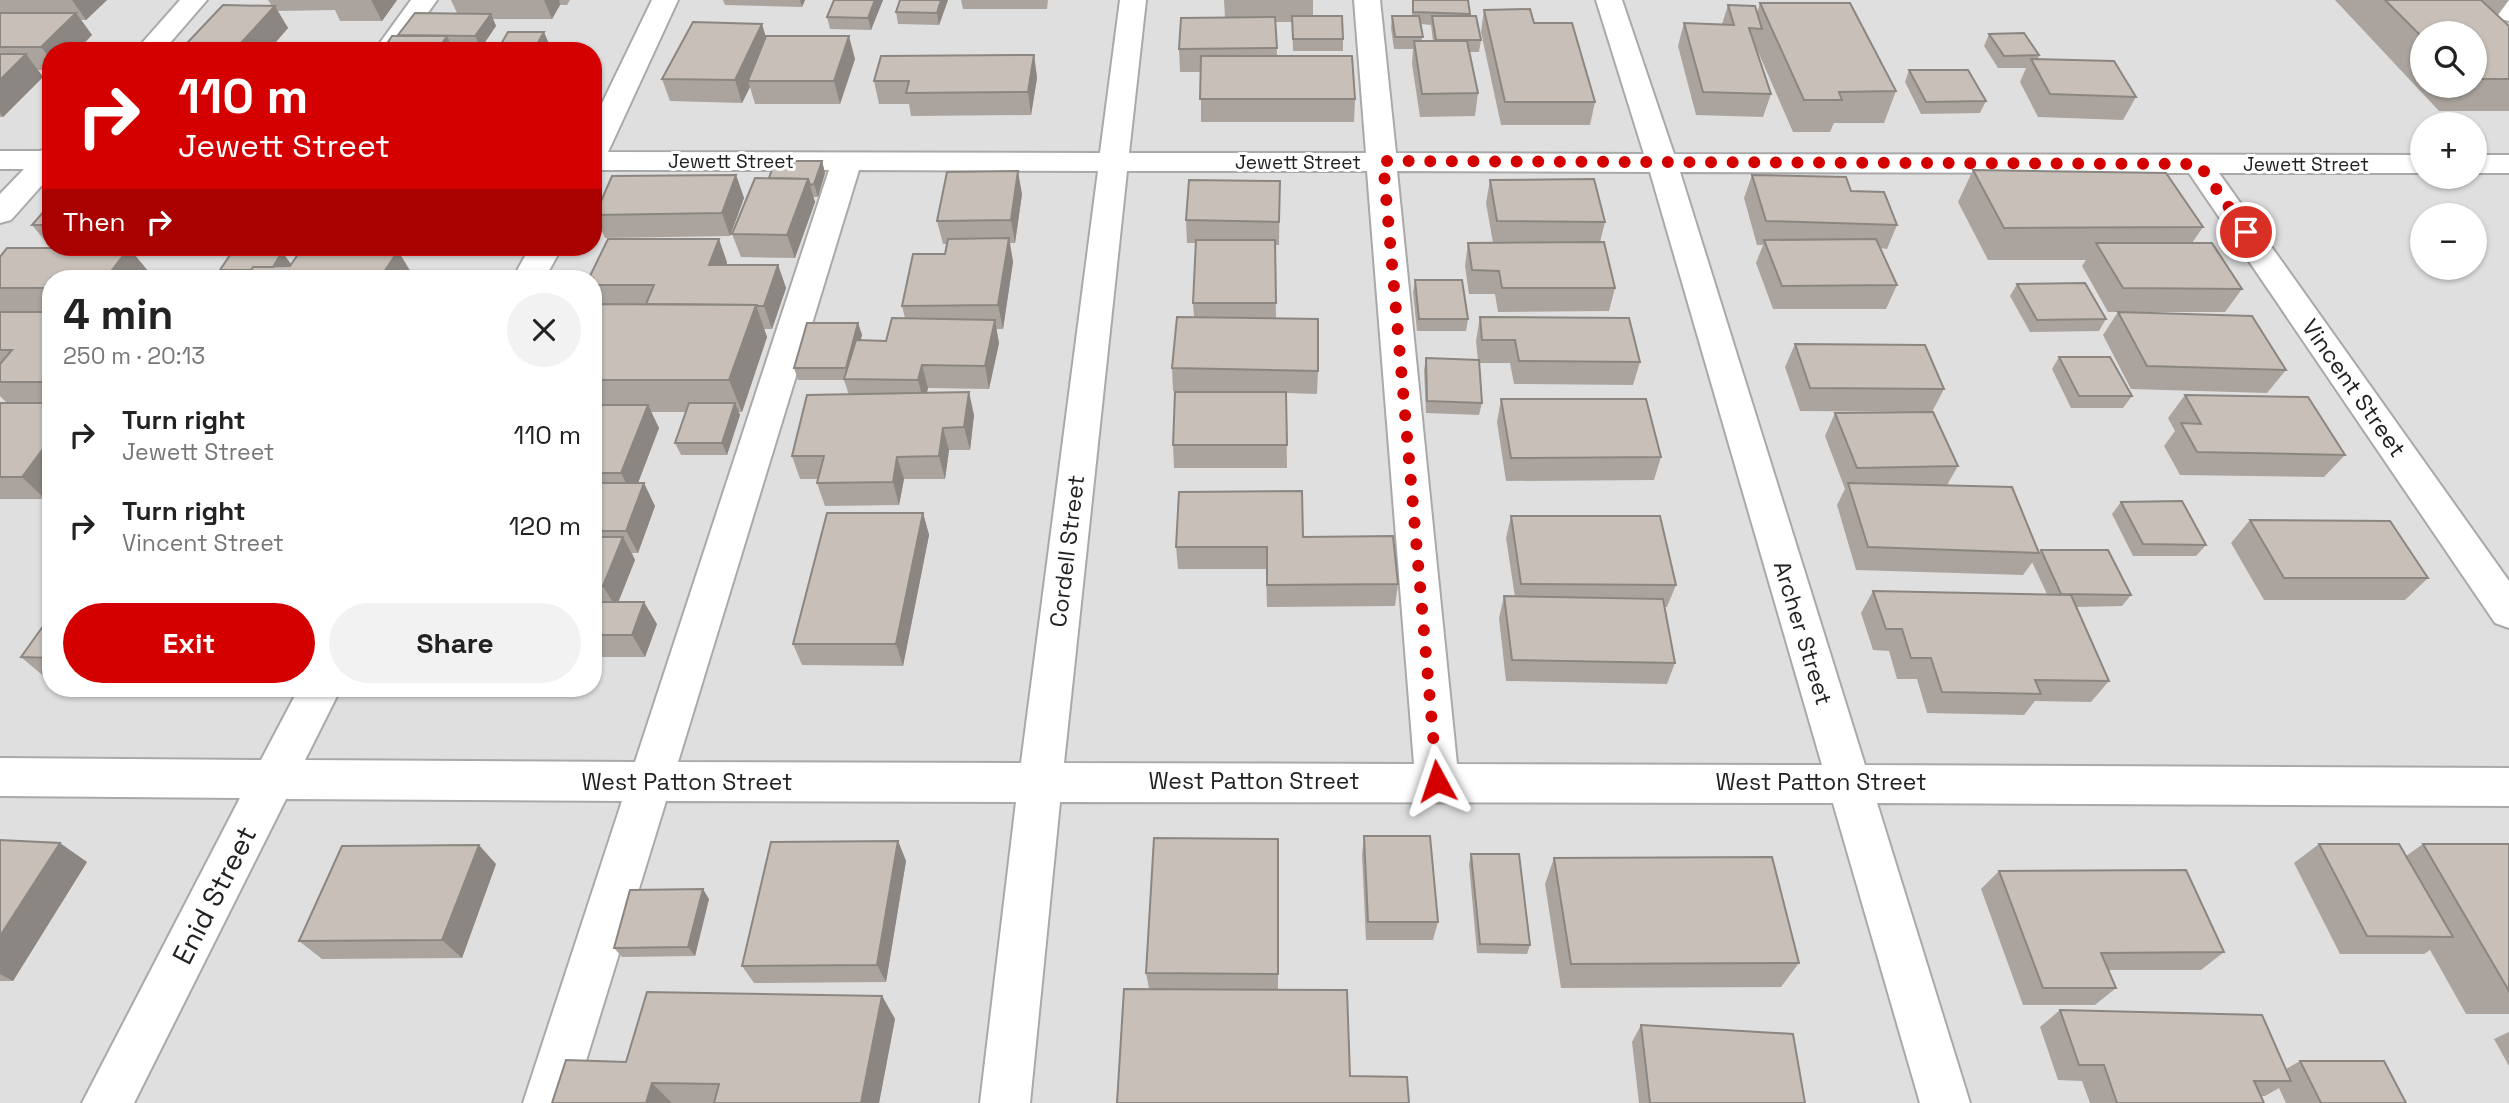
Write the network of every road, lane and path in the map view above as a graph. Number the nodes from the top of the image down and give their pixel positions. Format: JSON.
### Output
{"nodes":[{"id":1,"x":194,"y":0,"type":"edge"},
{"id":2,"x":424,"y":0,"type":"edge"},
{"id":3,"x":665,"y":0,"type":"edge"},
{"id":4,"x":1133,"y":0,"type":"edge"},
{"id":5,"x":1367,"y":0,"type":"edge"},
{"id":6,"x":1609,"y":0,"type":"edge"},
{"id":7,"x":2494,"y":0,"type":"edge"},
{"id":8,"x":2509,"y":13,"type":"edge"},
{"id":9,"x":156,"y":42,"type":"edge"},
{"id":10,"x":394,"y":42,"type":"edge"},
{"id":11,"x":602,"y":134,"type":"edge"},
{"id":12,"x":42,"y":159,"type":"edge"},
{"id":13,"x":0,"y":160,"type":"edge"},
{"id":14,"x":602,"y":161,"type":"edge"},
{"id":15,"x":848,"y":161,"type":"junction"},
{"id":16,"x":1383,"y":161,"type":"junction"},
{"id":17,"x":1114,"y":162,"type":"junction"},
{"id":18,"x":1662,"y":163,"type":"junction"},
{"id":19,"x":2199,"y":164,"type":"junction"},
{"id":20,"x":2410,"y":164,"type":"edge"},
{"id":21,"x":2487,"y":164,"type":"edge"},
{"id":22,"x":2509,"y":164,"type":"edge"},
{"id":23,"x":42,"y":168,"type":"edge"},
{"id":24,"x":0,"y":213,"type":"edge"},
{"id":25,"x":2509,"y":611,"type":"edge"},
{"id":26,"x":315,"y":697,"type":"edge"},
{"id":27,"x":0,"y":777,"type":"edge"},
{"id":28,"x":273,"y":780,"type":"junction"},
{"id":29,"x":1041,"y":781,"type":"junction"},
{"id":30,"x":1437,"y":781,"type":"junction"},
{"id":31,"x":650,"y":782,"type":"junction"},
{"id":32,"x":1848,"y":782,"type":"junction"},
{"id":33,"x":2509,"y":787,"type":"edge"},
{"id":34,"x":107,"y":1103,"type":"edge"},
{"id":35,"x":548,"y":1103,"type":"edge"},
{"id":36,"x":1005,"y":1103,"type":"edge"},
{"id":37,"x":1945,"y":1103,"type":"edge"}],
"edges":[{"from":1,"to":9,"type":"street"},
{"from":2,"to":10,"type":"street"},
{"from":3,"to":11,"type":"street"},
{"from":4,"to":17,"type":"street","name":"Cordell Street"},
{"from":5,"to":16,"type":"street"},
{"from":6,"to":18,"type":"street","name":"Archer Street"},
{"from":7,"to":8,"type":"street"},
{"from":12,"to":13,"type":"street"},
{"from":14,"to":15,"type":"street","name":"Jewett Street"},
{"from":15,"to":17,"type":"street","name":"Jewett Street"},
{"from":15,"to":31,"type":"street"},
{"from":16,"to":17,"type":"street","name":"Jewett Street"},
{"from":16,"to":18,"type":"street","name":"Jewett Street"},
{"from":16,"to":30,"type":"street"},
{"from":17,"to":29,"type":"street","name":"Cordell Street"},
{"from":18,"to":19,"type":"street","name":"Jewett Street"},
{"from":18,"to":32,"type":"street","name":"Archer Street"},
{"from":19,"to":20,"type":"street","name":"Jewett Street"},
{"from":19,"to":25,"type":"street","name":"Vincent Street"},
{"from":21,"to":22,"type":"street"},
{"from":23,"to":24,"type":"street"},
{"from":26,"to":28,"type":"street","name":"Enid Street"},
{"from":27,"to":28,"type":"street","name":"West Patton Street"},
{"from":28,"to":31,"type":"street","name":"West Patton Street"},
{"from":28,"to":34,"type":"street","name":"Enid Street"},
{"from":29,"to":30,"type":"street","name":"West Patton Street"},
{"from":29,"to":31,"type":"street","name":"West Patton Street"},
{"from":29,"to":36,"type":"street","name":"Cordell Street"},
{"from":30,"to":32,"type":"street","name":"West Patton Street"},
{"from":31,"to":35,"type":"street"},
{"from":32,"to":33,"type":"street","name":"West Patton Street"},
{"from":32,"to":37,"type":"street","name":"Archer Street"}]}
